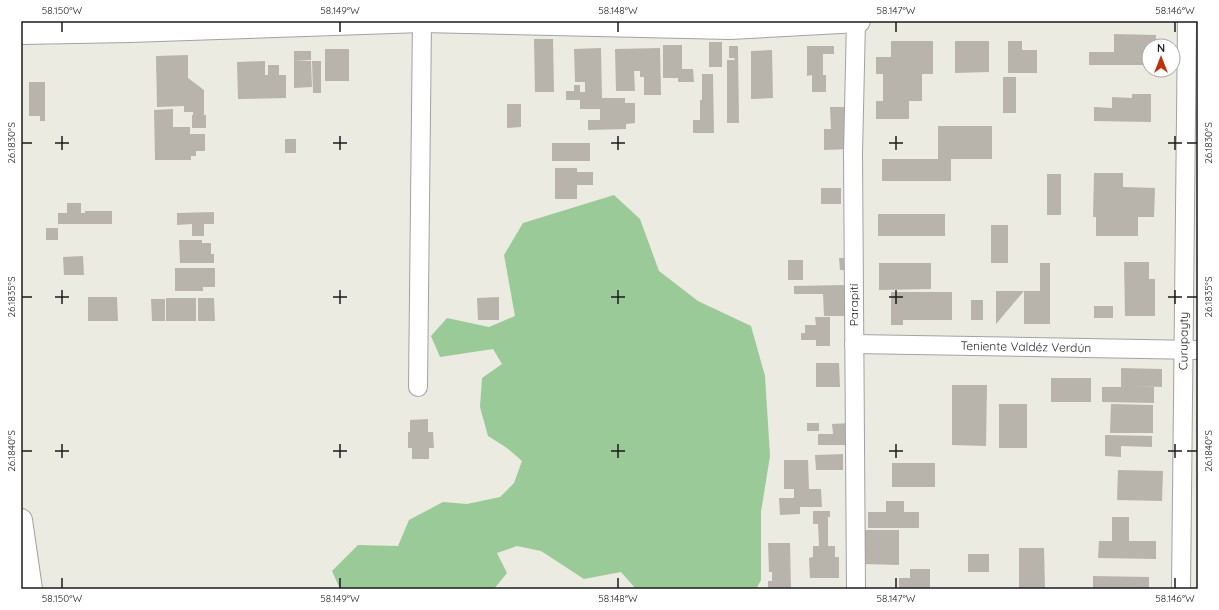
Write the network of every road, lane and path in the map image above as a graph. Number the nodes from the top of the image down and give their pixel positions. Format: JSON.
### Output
{"nodes":[{"id":1,"x":860,"y":21,"type":"edge"},
{"id":2,"x":1187,"y":21,"type":"edge"},
{"id":3,"x":422,"y":22,"type":"edge"},
{"id":4,"x":856,"y":22,"type":"edge"},
{"id":5,"x":21,"y":33,"type":"edge"},
{"id":6,"x":854,"y":344,"type":"junction"},
{"id":7,"x":1191,"y":350,"type":"edge"},
{"id":8,"x":418,"y":387,"type":"dead end"},
{"id":9,"x":21,"y":520,"type":"edge"},
{"id":10,"x":31,"y":589,"type":"edge"},
{"id":11,"x":856,"y":589,"type":"edge"},
{"id":12,"x":1181,"y":589,"type":"edge"}],
"edges":[{"from":1,"to":4,"type":"street"},
{"from":2,"to":7,"type":"street","name":"Curupayty"},
{"from":3,"to":4,"type":"street"},
{"from":3,"to":5,"type":"street"},
{"from":3,"to":8,"type":"street"},
{"from":4,"to":6,"type":"street","name":"Parapití"},
{"from":6,"to":7,"type":"street","name":"Teniente Valdéz Verdún"},
{"from":6,"to":11,"type":"street","name":"Parapití"},
{"from":7,"to":12,"type":"street","name":"Curupayty"},
{"from":9,"to":10,"type":"street"}]}
